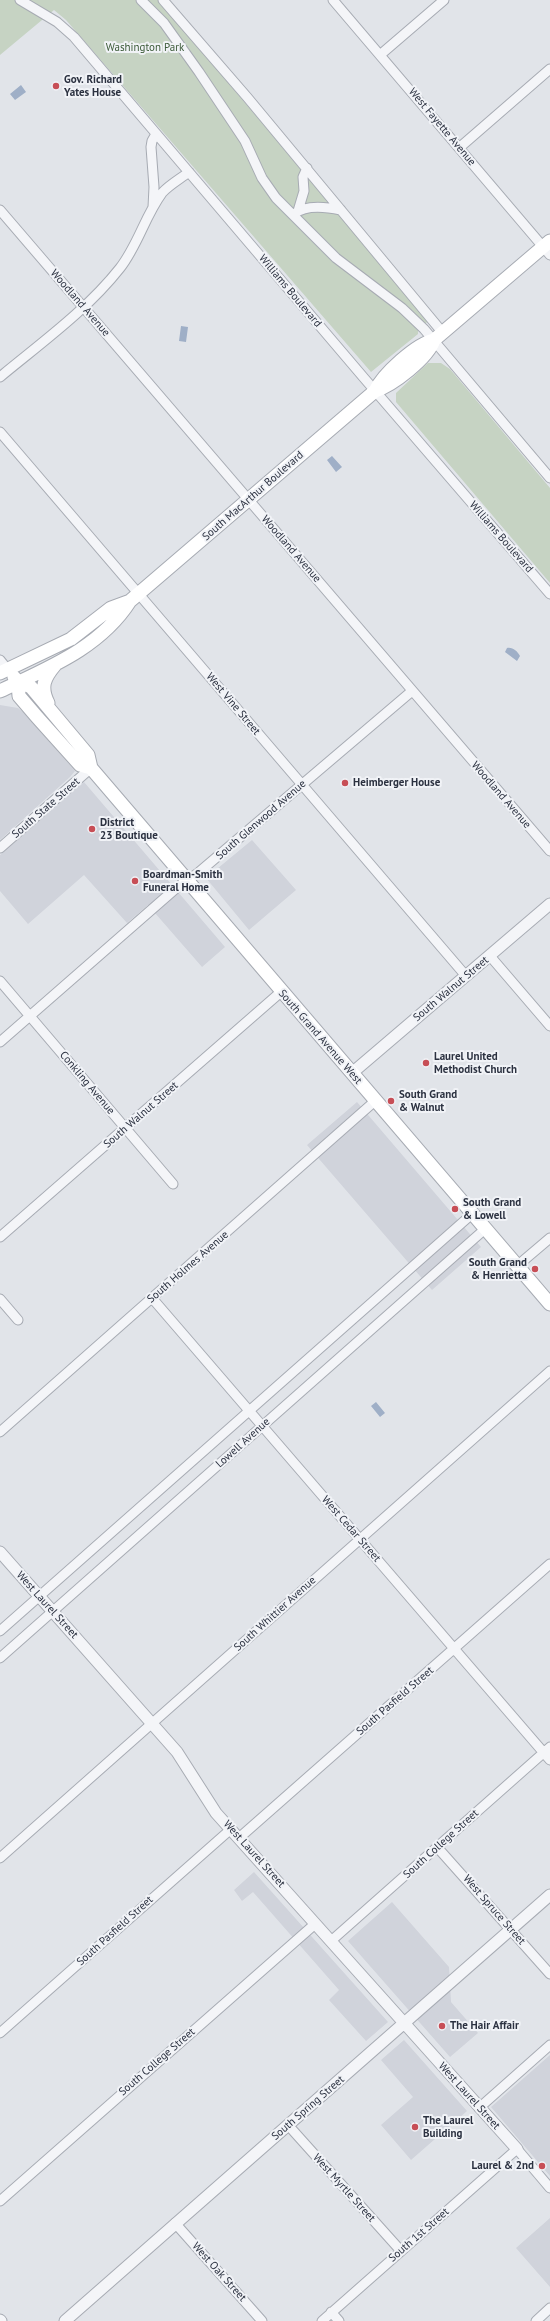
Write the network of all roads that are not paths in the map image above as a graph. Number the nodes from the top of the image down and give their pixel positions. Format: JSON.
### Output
{"nodes":[{"id":1,"x":20,"y":0,"type":"edge"},
{"id":2,"x":141,"y":0,"type":"edge"},
{"id":3,"x":163,"y":0,"type":"edge"},
{"id":4,"x":333,"y":0,"type":"edge"},
{"id":5,"x":444,"y":0,"type":"edge"},
{"id":6,"x":380,"y":55,"type":"junction"},
{"id":7,"x":550,"y":69,"type":"edge"},
{"id":8,"x":156,"y":134,"type":"junction"},
{"id":9,"x":459,"y":148,"type":"junction"},
{"id":10,"x":307,"y":168,"type":"junction"},
{"id":11,"x":188,"y":172,"type":"junction"},
{"id":12,"x":153,"y":207,"type":"junction"},
{"id":13,"x":0,"y":210,"type":"edge"},
{"id":14,"x":342,"y":210,"type":"junction"},
{"id":15,"x":296,"y":213,"type":"junction"},
{"id":16,"x":548,"y":247,"type":"edge"},
{"id":17,"x":83,"y":306,"type":"junction"},
{"id":18,"x":438,"y":336,"type":"junction"},
{"id":19,"x":0,"y":377,"type":"edge"},
{"id":20,"x":375,"y":391,"type":"junction"},
{"id":21,"x":0,"y":432,"type":"edge"},
{"id":22,"x":550,"y":478,"type":"edge"},
{"id":23,"x":248,"y":499,"type":"junction"},
{"id":24,"x":550,"y":594,"type":"edge"},
{"id":25,"x":134,"y":597,"type":"junction"},
{"id":26,"x":56,"y":664,"type":"junction"},
{"id":27,"x":3,"y":668,"type":"edge"},
{"id":28,"x":18,"y":682,"type":"junction"},
{"id":29,"x":412,"y":690,"type":"junction"},
{"id":30,"x":0,"y":691,"type":"edge"},
{"id":31,"x":56,"y":717,"type":"junction"},
{"id":32,"x":91,"y":768,"type":"junction"},
{"id":33,"x":301,"y":785,"type":"junction"},
{"id":34,"x":0,"y":848,"type":"edge"},
{"id":35,"x":550,"y":851,"type":"edge"},
{"id":36,"x":187,"y":880,"type":"junction"},
{"id":37,"x":550,"y":904,"type":"edge"},
{"id":38,"x":490,"y":956,"type":"junction"},
{"id":39,"x":466,"y":976,"type":"junction"},
{"id":40,"x":0,"y":981,"type":"edge"},
{"id":41,"x":282,"y":992,"type":"junction"},
{"id":42,"x":30,"y":1016,"type":"junction"},
{"id":43,"x":550,"y":1026,"type":"edge"},
{"id":44,"x":0,"y":1042,"type":"edge"},
{"id":45,"x":352,"y":1074,"type":"junction"},
{"id":46,"x":375,"y":1101,"type":"junction"},
{"id":47,"x":126,"y":1128,"type":"junction"},
{"id":48,"x":173,"y":1184,"type":"dead end"},
{"id":49,"x":472,"y":1214,"type":"junction"},
{"id":50,"x":486,"y":1229,"type":"junction"},
{"id":51,"x":0,"y":1237,"type":"edge"},
{"id":52,"x":550,"y":1238,"type":"edge"},
{"id":53,"x":517,"y":1266,"type":"junction"},
{"id":54,"x":152,"y":1298,"type":"junction"},
{"id":55,"x":0,"y":1299,"type":"edge"},
{"id":56,"x":550,"y":1304,"type":"edge"},
{"id":57,"x":18,"y":1320,"type":"dead end"},
{"id":58,"x":550,"y":1371,"type":"edge"},
{"id":59,"x":250,"y":1412,"type":"junction"},
{"id":60,"x":262,"y":1426,"type":"junction"},
{"id":61,"x":0,"y":1432,"type":"edge"},
{"id":62,"x":359,"y":1539,"type":"junction"},
{"id":63,"x":0,"y":1552,"type":"edge"},
{"id":64,"x":550,"y":1564,"type":"edge"},
{"id":65,"x":39,"y":1596,"type":"junction"},
{"id":66,"x":53,"y":1611,"type":"junction"},
{"id":67,"x":0,"y":1632,"type":"edge"},
{"id":68,"x":455,"y":1648,"type":"junction"},
{"id":69,"x":0,"y":1658,"type":"edge"},
{"id":70,"x":152,"y":1723,"type":"junction"},
{"id":71,"x":547,"y":1749,"type":"edge"},
{"id":72,"x":550,"y":1760,"type":"edge"},
{"id":73,"x":231,"y":1829,"type":"junction"},
{"id":74,"x":239,"y":1838,"type":"junction"},
{"id":75,"x":437,"y":1847,"type":"junction"},
{"id":76,"x":0,"y":1858,"type":"edge"},
{"id":77,"x":550,"y":1895,"type":"edge"},
{"id":78,"x":315,"y":1924,"type":"junction"},
{"id":79,"x":511,"y":1930,"type":"junction"},
{"id":80,"x":331,"y":1941,"type":"junction"},
{"id":81,"x":550,"y":1974,"type":"edge"},
{"id":82,"x":404,"y":2024,"type":"junction"},
{"id":83,"x":0,"y":2033,"type":"edge"},
{"id":84,"x":550,"y":2045,"type":"edge"},
{"id":85,"x":479,"y":2108,"type":"junction"},
{"id":86,"x":288,"y":2125,"type":"junction"},
{"id":87,"x":517,"y":2150,"type":"junction"},
{"id":88,"x":550,"y":2188,"type":"edge"},
{"id":89,"x":0,"y":2201,"type":"edge"},
{"id":90,"x":175,"y":2224,"type":"junction"},
{"id":91,"x":401,"y":2251,"type":"junction"},
{"id":92,"x":550,"y":2308,"type":"edge"},
{"id":93,"x":332,"y":2312,"type":"junction"},
{"id":94,"x":65,"y":2321,"type":"edge"},
{"id":95,"x":262,"y":2321,"type":"edge"},
{"id":96,"x":322,"y":2321,"type":"edge"},
{"id":97,"x":339,"y":2321,"type":"edge"},
{"id":98,"x":536,"y":2321,"type":"edge"}],
"edges":[{"from":1,"to":8,"type":"street","name":"Williams Boulevard"},
{"from":2,"to":15,"type":"street"},
{"from":3,"to":10,"type":"street"},
{"from":4,"to":6,"type":"street","name":"West Fayette Avenue"},
{"from":5,"to":6,"type":"street"},
{"from":6,"to":9,"type":"street","name":"West Fayette Avenue"},
{"from":7,"to":9,"type":"street"},
{"from":8,"to":11,"type":"street","name":"Williams Boulevard"},
{"from":8,"to":12,"type":"street"},
{"from":9,"to":16,"type":"street","name":"West Fayette Avenue"},
{"from":10,"to":14,"type":"street"},
{"from":10,"to":15,"type":"street"},
{"from":11,"to":12,"type":"street"},
{"from":11,"to":20,"type":"street","name":"Williams Boulevard"},
{"from":12,"to":17,"type":"street"},
{"from":13,"to":17,"type":"street","name":"Woodland Avenue"},
{"from":14,"to":15,"type":"street"},
{"from":14,"to":18,"type":"street"},
{"from":15,"to":18,"type":"street"},
{"from":16,"to":18,"type":"main road","name":"South MacArthur Boulevard"},
{"from":17,"to":19,"type":"street"},
{"from":17,"to":23,"type":"street","name":"Woodland Avenue"},
{"from":18,"to":20,"type":"main road","name":"South MacArthur Boulevard"},
{"from":18,"to":22,"type":"street"},
{"from":20,"to":23,"type":"main road","name":"South MacArthur Boulevard"},
{"from":20,"to":24,"type":"street","name":"Williams Boulevard"},
{"from":21,"to":25,"type":"street","name":"West Vine Street"},
{"from":23,"to":25,"type":"main road","name":"South MacArthur Boulevard"},
{"from":23,"to":29,"type":"street","name":"Woodland Avenue"},
{"from":25,"to":26,"type":"main road","name":"South MacArthur Boulevard"},
{"from":25,"to":27,"type":"main road","name":"South MacArthur Boulevard"},
{"from":25,"to":33,"type":"street","name":"West Vine Street"},
{"from":26,"to":28,"type":"main road","name":"South MacArthur Boulevard"},
{"from":26,"to":31,"type":"main road"},
{"from":27,"to":28,"type":"main road","name":"South Grand Avenue West"},
{"from":28,"to":30,"type":"main road","name":"South MacArthur Boulevard"},
{"from":28,"to":31,"type":"main road","name":"South Grand Avenue West"},
{"from":28,"to":32,"type":"main road","name":"South Grand Avenue West"},
{"from":29,"to":33,"type":"street","name":"South Glenwood Avenue"},
{"from":29,"to":35,"type":"street","name":"Woodland Avenue"},
{"from":31,"to":32,"type":"main road","name":"South Grand Avenue West"},
{"from":32,"to":34,"type":"street","name":"South State Street"},
{"from":32,"to":36,"type":"main road","name":"South Grand Avenue West"},
{"from":33,"to":36,"type":"street","name":"South Glenwood Avenue"},
{"from":33,"to":39,"type":"street","name":"West Vine Street"},
{"from":36,"to":41,"type":"main road","name":"South Grand Avenue West"},
{"from":36,"to":42,"type":"street","name":"South Glenwood Avenue"},
{"from":37,"to":38,"type":"street","name":"South Walnut Street"},
{"from":38,"to":39,"type":"street","name":"South Walnut Street"},
{"from":38,"to":43,"type":"street"},
{"from":39,"to":45,"type":"street","name":"South Walnut Street"},
{"from":40,"to":42,"type":"street","name":"Conkling Avenue"},
{"from":41,"to":45,"type":"main road","name":"South Grand Avenue West"},
{"from":41,"to":47,"type":"street","name":"South Walnut Street"},
{"from":42,"to":44,"type":"street","name":"South Glenwood Avenue"},
{"from":42,"to":47,"type":"street","name":"Conkling Avenue"},
{"from":45,"to":46,"type":"main road","name":"South Grand Avenue West"},
{"from":46,"to":49,"type":"main road","name":"South Grand Avenue West"},
{"from":46,"to":54,"type":"street","name":"South Holmes Avenue"},
{"from":47,"to":48,"type":"street","name":"Conkling Avenue"},
{"from":47,"to":51,"type":"street","name":"South Walnut Street"},
{"from":49,"to":50,"type":"main road","name":"South Grand Avenue West"},
{"from":49,"to":59,"type":"street","name":"Lowell Avenue"},
{"from":50,"to":53,"type":"main road","name":"South Grand Avenue West"},
{"from":50,"to":60,"type":"street","name":"Lowell Avenue"},
{"from":52,"to":53,"type":"street"},
{"from":53,"to":56,"type":"main road","name":"South Grand Avenue West"},
{"from":54,"to":59,"type":"street","name":"West Cedar Street"},
{"from":54,"to":61,"type":"street","name":"South Holmes Avenue"},
{"from":55,"to":57,"type":"street"},
{"from":58,"to":62,"type":"street","name":"South Whittier Avenue"},
{"from":59,"to":60,"type":"street","name":"West Cedar Street"},
{"from":59,"to":65,"type":"street","name":"Lowell Avenue"},
{"from":60,"to":62,"type":"street","name":"West Cedar Street"},
{"from":60,"to":66,"type":"street","name":"Lowell Avenue"},
{"from":62,"to":68,"type":"street","name":"West Cedar Street"},
{"from":62,"to":70,"type":"street","name":"South Whittier Avenue"},
{"from":63,"to":65,"type":"street","name":"West Laurel Street"},
{"from":64,"to":68,"type":"street","name":"South Pasfield Street"},
{"from":65,"to":66,"type":"street","name":"West Laurel Street"},
{"from":65,"to":67,"type":"street","name":"Lowell Avenue"},
{"from":66,"to":69,"type":"street","name":"Lowell Avenue"},
{"from":66,"to":70,"type":"street","name":"West Laurel Street"},
{"from":68,"to":71,"type":"street","name":"West Cedar Street"},
{"from":68,"to":74,"type":"street","name":"South Pasfield Street"},
{"from":70,"to":73,"type":"street","name":"West Laurel Street"},
{"from":70,"to":76,"type":"street","name":"South Whittier Avenue"},
{"from":71,"to":72,"type":"street","name":"West Cedar Street"},
{"from":71,"to":75,"type":"street","name":"South College Street"},
{"from":73,"to":74,"type":"street","name":"West Laurel Street"},
{"from":73,"to":83,"type":"street","name":"South Pasfield Street"},
{"from":74,"to":78,"type":"street","name":"West Laurel Street"},
{"from":75,"to":79,"type":"street","name":"West Spruce Street"},
{"from":75,"to":80,"type":"street","name":"South College Street"},
{"from":77,"to":79,"type":"street","name":"South Spring Street"},
{"from":78,"to":80,"type":"street","name":"West Laurel Street"},
{"from":78,"to":89,"type":"street","name":"South College Street"},
{"from":79,"to":81,"type":"street","name":"West Spruce Street"},
{"from":79,"to":82,"type":"street","name":"South Spring Street"},
{"from":80,"to":82,"type":"street","name":"West Laurel Street"},
{"from":82,"to":85,"type":"street","name":"West Laurel Street"},
{"from":82,"to":86,"type":"street","name":"South Spring Street"},
{"from":84,"to":85,"type":"street"},
{"from":85,"to":87,"type":"street","name":"West Laurel Street"},
{"from":86,"to":90,"type":"street","name":"South Spring Street"},
{"from":86,"to":91,"type":"street","name":"West Myrtle Street"},
{"from":87,"to":88,"type":"street"},
{"from":87,"to":91,"type":"street","name":"South 1st Street"},
{"from":90,"to":94,"type":"street","name":"South Spring Street"},
{"from":90,"to":95,"type":"street","name":"West Oak Street"},
{"from":91,"to":93,"type":"street","name":"South 1st Street"},
{"from":92,"to":98,"type":"street"},
{"from":93,"to":96,"type":"street","name":"South 1st Street"},
{"from":93,"to":97,"type":"street"}]}
